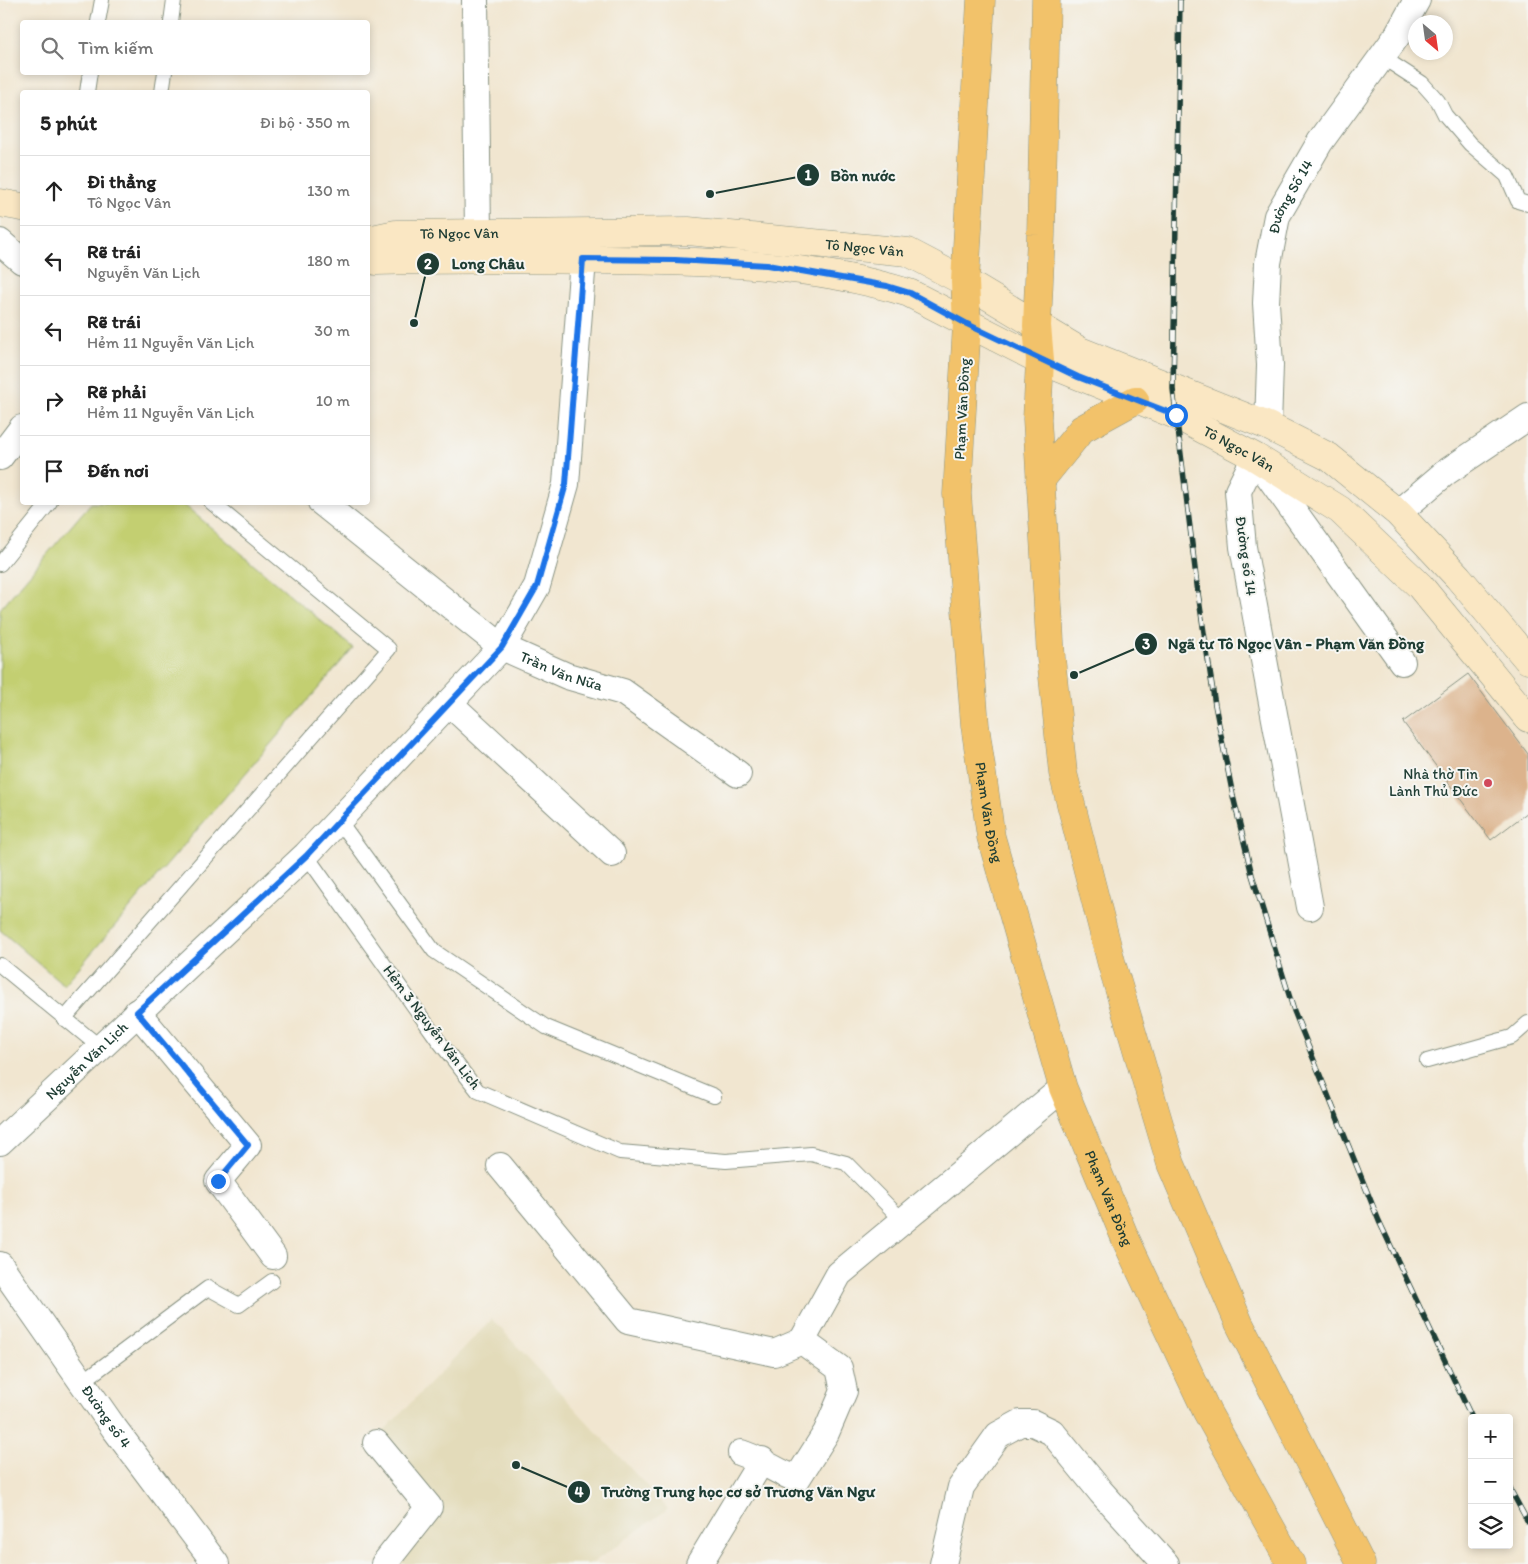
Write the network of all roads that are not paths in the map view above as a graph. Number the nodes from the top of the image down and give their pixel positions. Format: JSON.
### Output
{"nodes":[{"id":1,"x":102,"y":0,"type":"edge"},
{"id":2,"x":174,"y":0,"type":"edge"},
{"id":3,"x":475,"y":0,"type":"edge"},
{"id":4,"x":981,"y":0,"type":"edge"},
{"id":5,"x":1046,"y":0,"type":"edge"},
{"id":6,"x":1416,"y":0,"type":"edge"},
{"id":7,"x":98,"y":20,"type":"edge"},
{"id":8,"x":171,"y":20,"type":"edge"},
{"id":9,"x":1382,"y":57,"type":"junction"},
{"id":10,"x":90,"y":75,"type":"edge"},
{"id":11,"x":165,"y":75,"type":"edge"},
{"id":12,"x":87,"y":90,"type":"edge"},
{"id":13,"x":162,"y":90,"type":"edge"},
{"id":14,"x":0,"y":203,"type":"edge"},
{"id":15,"x":1528,"y":204,"type":"edge"},
{"id":16,"x":20,"y":207,"type":"edge"},
{"id":17,"x":478,"y":233,"type":"junction"},
{"id":18,"x":370,"y":240,"type":"edge"},
{"id":19,"x":0,"y":242,"type":"edge"},
{"id":20,"x":370,"y":258,"type":"edge"},
{"id":21,"x":20,"y":259,"type":"edge"},
{"id":22,"x":583,"y":259,"type":"junction"},
{"id":23,"x":966,"y":282,"type":"junction"},
{"id":24,"x":967,"y":324,"type":"junction"},
{"id":25,"x":1036,"y":326,"type":"junction"},
{"id":26,"x":1040,"y":360,"type":"junction"},
{"id":27,"x":1135,"y":400,"type":"junction"},
{"id":28,"x":1528,"y":417,"type":"edge"},
{"id":29,"x":1268,"y":426,"type":"junction"},
{"id":30,"x":20,"y":431,"type":"edge"},
{"id":31,"x":0,"y":457,"type":"edge"},
{"id":32,"x":1255,"y":457,"type":"junction"},
{"id":33,"x":1040,"y":481,"type":"junction"},
{"id":34,"x":48,"y":505,"type":"edge"},
{"id":35,"x":215,"y":505,"type":"edge"},
{"id":36,"x":325,"y":505,"type":"edge"},
{"id":37,"x":1398,"y":513,"type":"junction"},
{"id":38,"x":0,"y":564,"type":"edge"},
{"id":39,"x":502,"y":647,"type":"junction"},
{"id":40,"x":1528,"y":660,"type":"edge"},
{"id":41,"x":1402,"y":662,"type":"dead end"},
{"id":42,"x":449,"y":703,"type":"junction"},
{"id":43,"x":1528,"y":718,"type":"edge"},
{"id":44,"x":738,"y":774,"type":"dead end"},
{"id":45,"x":338,"y":820,"type":"junction"},
{"id":46,"x":612,"y":854,"type":"dead end"},
{"id":47,"x":306,"y":856,"type":"junction"},
{"id":48,"x":1310,"y":907,"type":"dead end"},
{"id":49,"x":0,"y":965,"type":"edge"},
{"id":50,"x":137,"y":1012,"type":"junction"},
{"id":51,"x":64,"y":1019,"type":"junction"},
{"id":52,"x":1528,"y":1023,"type":"edge"},
{"id":53,"x":101,"y":1048,"type":"junction"},
{"id":54,"x":1427,"y":1061,"type":"dead end"},
{"id":55,"x":1063,"y":1088,"type":"junction"},
{"id":56,"x":714,"y":1096,"type":"dead end"},
{"id":57,"x":0,"y":1142,"type":"edge"},
{"id":58,"x":500,"y":1166,"type":"dead end"},
{"id":59,"x":904,"y":1222,"type":"junction"},
{"id":60,"x":0,"y":1265,"type":"edge"},
{"id":61,"x":273,"y":1268,"type":"joint"},
{"id":62,"x":802,"y":1342,"type":"junction"},
{"id":63,"x":82,"y":1382,"type":"junction"},
{"id":64,"x":376,"y":1443,"type":"dead end"},
{"id":65,"x":216,"y":1564,"type":"edge"},
{"id":66,"x":384,"y":1564,"type":"edge"},
{"id":67,"x":699,"y":1564,"type":"edge"},
{"id":68,"x":943,"y":1564,"type":"edge"},
{"id":69,"x":1166,"y":1564,"type":"edge"},
{"id":70,"x":1291,"y":1564,"type":"edge"},
{"id":71,"x":1361,"y":1564,"type":"edge"}],
"edges":[{"from":1,"to":7,"type":"lane"},
{"from":2,"to":8,"type":"lane"},
{"from":3,"to":17,"type":"street"},
{"from":4,"to":23,"type":"highway","name":"Phạm Văn Đồng"},
{"from":5,"to":25,"type":"highway"},
{"from":6,"to":9,"type":"street","name":"Đường Số 14"},
{"from":9,"to":15,"type":"lane"},
{"from":9,"to":29,"type":"street","name":"Đường Số 14"},
{"from":10,"to":12,"type":"lane"},
{"from":11,"to":13,"type":"lane"},
{"from":14,"to":16,"type":"main road"},
{"from":17,"to":18,"type":"main road","name":"Tô Ngọc Vân"},
{"from":17,"to":23,"type":"main road","name":"Tô Ngọc Vân"},
{"from":19,"to":21,"type":"street"},
{"from":20,"to":22,"type":"main road","name":"Tô Ngọc Vân"},
{"from":22,"to":24,"type":"main road","name":"Tô Ngọc Vân"},
{"from":22,"to":39,"type":"street","name":"Nguyễn Văn Lịch"},
{"from":23,"to":24,"type":"highway","name":"Phạm Văn Đồng"},
{"from":23,"to":25,"type":"main road","name":"Tô Ngọc Vân"},
{"from":24,"to":26,"type":"main road","name":"Tô Ngọc Vân"},
{"from":24,"to":55,"type":"highway","name":"Phạm Văn Đồng"},
{"from":25,"to":26,"type":"highway"},
{"from":25,"to":29,"type":"main road","name":"Tô Ngọc Vân"},
{"from":26,"to":27,"type":"main road","name":"Tô Ngọc Vân"},
{"from":26,"to":33,"type":"highway"},
{"from":27,"to":32,"type":"main road","name":"Tô Ngọc Vân"},
{"from":27,"to":33,"type":"highway"},
{"from":28,"to":37,"type":"street"},
{"from":29,"to":37,"type":"main road","name":"Tô Ngọc Vân"},
{"from":30,"to":31,"type":"street"},
{"from":32,"to":41,"type":"street"},
{"from":32,"to":43,"type":"main road","name":"Tô Ngọc Vân"},
{"from":32,"to":48,"type":"street","name":"Đường số 14"},
{"from":33,"to":71,"type":"highway"},
{"from":34,"to":38,"type":"lane"},
{"from":35,"to":51,"type":"lane"},
{"from":36,"to":39,"type":"street","name":"Trần Văn Nữa"},
{"from":37,"to":40,"type":"main road","name":"Tô Ngọc Vân"},
{"from":39,"to":42,"type":"street","name":"Nguyễn Văn Lịch"},
{"from":39,"to":44,"type":"street","name":"Trần Văn Nữa"},
{"from":42,"to":45,"type":"street","name":"Nguyễn Văn Lịch"},
{"from":42,"to":46,"type":"street"},
{"from":45,"to":47,"type":"street","name":"Nguyễn Văn Lịch"},
{"from":45,"to":56,"type":"lane"},
{"from":47,"to":50,"type":"street","name":"Nguyễn Văn Lịch"},
{"from":47,"to":59,"type":"lane","name":"Hẻm 3 Nguyễn Văn Lịch"},
{"from":49,"to":51,"type":"lane"},
{"from":50,"to":53,"type":"street","name":"Nguyễn Văn Lịch"},
{"from":50,"to":61,"type":"street"},
{"from":51,"to":53,"type":"lane"},
{"from":52,"to":54,"type":"lane"},
{"from":53,"to":57,"type":"street","name":"Nguyễn Văn Lịch"},
{"from":55,"to":59,"type":"street"},
{"from":55,"to":70,"type":"highway","name":"Phạm Văn Đồng"},
{"from":58,"to":62,"type":"street"},
{"from":59,"to":62,"type":"street"},
{"from":60,"to":63,"type":"street","name":"Đường số 4"},
{"from":61,"to":63,"type":"lane"},
{"from":62,"to":67,"type":"street"},
{"from":63,"to":65,"type":"street","name":"Đường số 4"},
{"from":64,"to":66,"type":"street"},
{"from":68,"to":69,"type":"street"}]}
